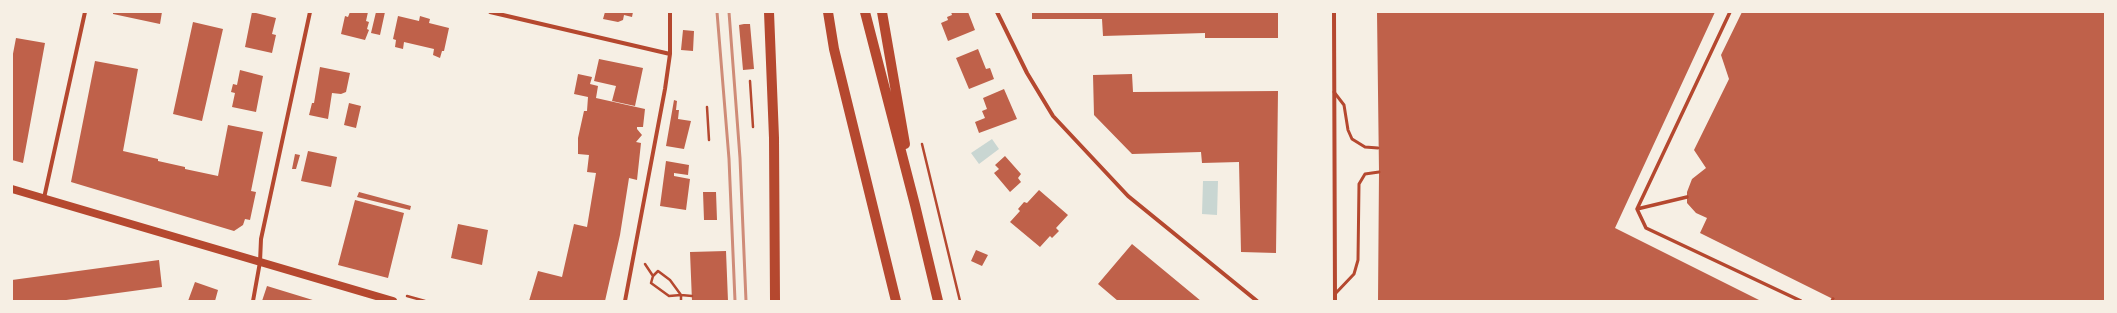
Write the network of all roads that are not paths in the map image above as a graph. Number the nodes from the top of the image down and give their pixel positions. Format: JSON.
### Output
{"nodes":[{"id":1,"x":85,"y":12,"type":"edge"},
{"id":2,"x":310,"y":12,"type":"edge"},
{"id":3,"x":490,"y":12,"type":"edge"},
{"id":4,"x":670,"y":12,"type":"edge"},
{"id":5,"x":769,"y":12,"type":"edge"},
{"id":6,"x":828,"y":12,"type":"edge"},
{"id":7,"x":865,"y":12,"type":"edge"},
{"id":8,"x":882,"y":12,"type":"edge"},
{"id":9,"x":997,"y":12,"type":"edge"},
{"id":10,"x":1334,"y":12,"type":"edge"},
{"id":11,"x":1730,"y":12,"type":"edge"},
{"id":12,"x":670,"y":54,"type":"junction"},
{"id":13,"x":1334,"y":92,"type":"junction"},
{"id":14,"x":1378,"y":148,"type":"dead end"},
{"id":15,"x":1379,"y":172,"type":"dead end"},
{"id":16,"x":12,"y":189,"type":"edge"},
{"id":17,"x":44,"y":198,"type":"junction"},
{"id":18,"x":1687,"y":198,"type":"dead end"},
{"id":19,"x":915,"y":205,"type":"junction"},
{"id":20,"x":1637,"y":209,"type":"junction"},
{"id":21,"x":260,"y":262,"type":"junction"},
{"id":22,"x":1335,"y":294,"type":"junction"},
{"id":23,"x":253,"y":301,"type":"edge"},
{"id":24,"x":393,"y":301,"type":"edge"},
{"id":25,"x":625,"y":301,"type":"edge"},
{"id":26,"x":776,"y":301,"type":"edge"},
{"id":27,"x":896,"y":301,"type":"edge"},
{"id":28,"x":938,"y":301,"type":"edge"},
{"id":29,"x":1257,"y":301,"type":"edge"},
{"id":30,"x":1335,"y":301,"type":"edge"},
{"id":31,"x":1801,"y":301,"type":"edge"}],
"edges":[{"from":1,"to":17,"type":"street"},
{"from":2,"to":21,"type":"street"},
{"from":3,"to":12,"type":"street"},
{"from":4,"to":12,"type":"street"},
{"from":5,"to":26,"type":"main road"},
{"from":6,"to":27,"type":"main road"},
{"from":7,"to":19,"type":"main road"},
{"from":8,"to":19,"type":"main road"},
{"from":9,"to":29,"type":"street"},
{"from":10,"to":13,"type":"street"},
{"from":11,"to":20,"type":"street"},
{"from":12,"to":25,"type":"street"},
{"from":13,"to":14,"type":"lane"},
{"from":13,"to":22,"type":"street"},
{"from":15,"to":22,"type":"lane"},
{"from":16,"to":17,"type":"main road"},
{"from":17,"to":21,"type":"main road"},
{"from":18,"to":20,"type":"street"},
{"from":19,"to":28,"type":"main road"},
{"from":20,"to":31,"type":"street"},
{"from":21,"to":23,"type":"street"},
{"from":21,"to":24,"type":"main road"},
{"from":22,"to":30,"type":"street"}]}
